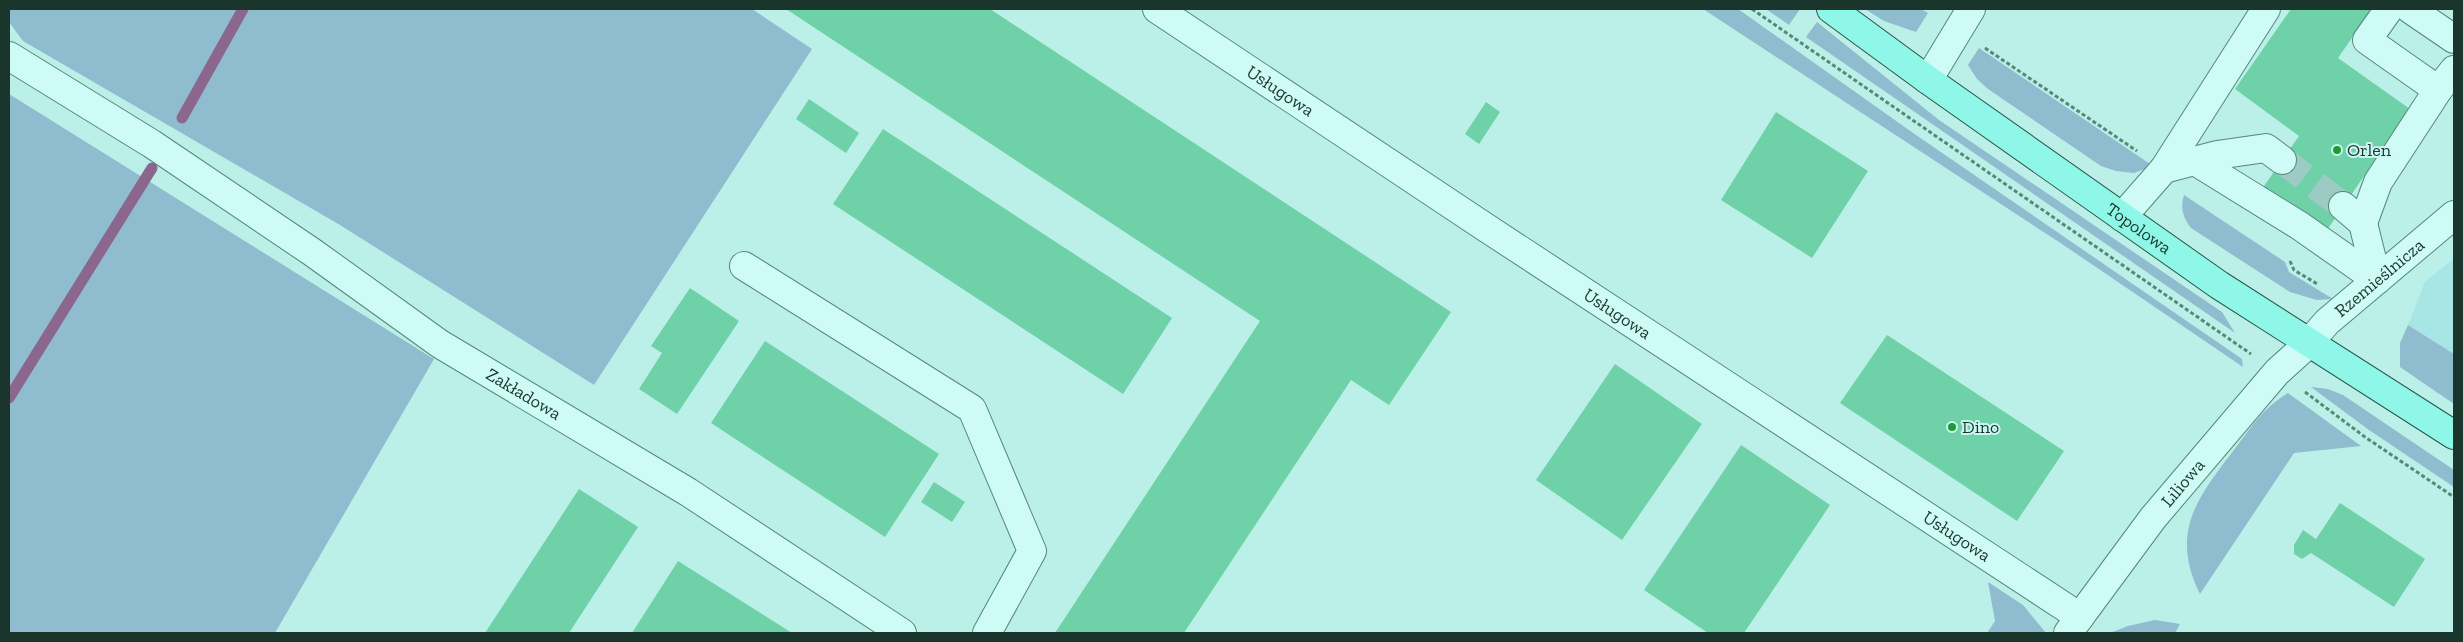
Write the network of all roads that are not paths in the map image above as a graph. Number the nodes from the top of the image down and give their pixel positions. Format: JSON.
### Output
{"nodes":[{"id":1,"x":1157,"y":9,"type":"edge"},
{"id":2,"x":1831,"y":9,"type":"edge"},
{"id":3,"x":2266,"y":9,"type":"edge"},
{"id":4,"x":2389,"y":9,"type":"edge"},
{"id":5,"x":2424,"y":12,"type":"edge"},
{"id":6,"x":1965,"y":19,"type":"edge"},
{"id":7,"x":2454,"y":39,"type":"edge"},
{"id":8,"x":9,"y":56,"type":"edge"},
{"id":9,"x":1928,"y":80,"type":"junction"},
{"id":10,"x":2446,"y":80,"type":"edge"},
{"id":11,"x":2282,"y":160,"type":"tunnel mouth"},
{"id":12,"x":2194,"y":161,"type":"junction"},
{"id":13,"x":2164,"y":169,"type":"junction"},
{"id":14,"x":2454,"y":215,"type":"edge"},
{"id":15,"x":2122,"y":217,"type":"junction"},
{"id":16,"x":744,"y":266,"type":"dead end"},
{"id":17,"x":2377,"y":280,"type":"junction"},
{"id":18,"x":2308,"y":344,"type":"junction"},
{"id":19,"x":2454,"y":435,"type":"edge"},
{"id":20,"x":2074,"y":625,"type":"edge"},
{"id":21,"x":902,"y":633,"type":"edge"},
{"id":22,"x":987,"y":633,"type":"edge"}],
"edges":[{"from":1,"to":20,"type":"street","name":"Usługowa"},
{"from":2,"to":9,"type":"main road","name":"Topolowa"},
{"from":3,"to":13,"type":"street"},
{"from":4,"to":10,"type":"street"},
{"from":5,"to":7,"type":"street"},
{"from":6,"to":9,"type":"street"},
{"from":8,"to":21,"type":"street","name":"Zakładowa"},
{"from":9,"to":15,"type":"main road","name":"Topolowa"},
{"from":10,"to":17,"type":"street"},
{"from":11,"to":12,"type":"street"},
{"from":12,"to":13,"type":"street"},
{"from":12,"to":17,"type":"street"},
{"from":13,"to":15,"type":"street"},
{"from":14,"to":17,"type":"street","name":"Rzemieślnicza"},
{"from":15,"to":18,"type":"main road","name":"Topolowa"},
{"from":16,"to":22,"type":"street"},
{"from":17,"to":18,"type":"street","name":"Rzemieślnicza"},
{"from":18,"to":19,"type":"main road","name":"Topolowa"},
{"from":18,"to":20,"type":"street","name":"Liliowa"}]}
